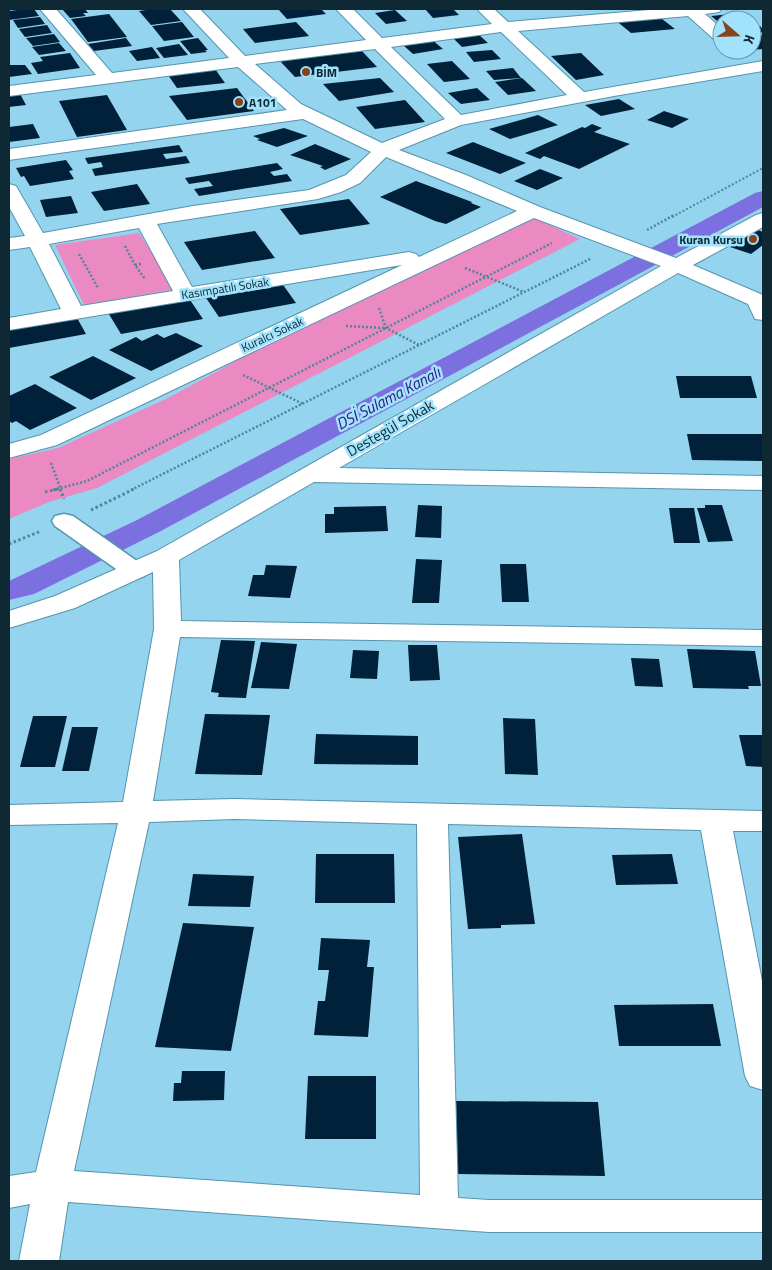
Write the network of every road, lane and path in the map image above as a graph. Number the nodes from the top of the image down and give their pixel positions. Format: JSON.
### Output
{"nodes":[{"id":1,"x":48,"y":9,"type":"edge"},
{"id":2,"x":191,"y":9,"type":"edge"},
{"id":3,"x":344,"y":9,"type":"edge"},
{"id":4,"x":485,"y":9,"type":"edge"},
{"id":5,"x":551,"y":9,"type":"edge"},
{"id":6,"x":712,"y":9,"type":"edge"},
{"id":7,"x":691,"y":10,"type":"edge"},
{"id":8,"x":564,"y":22,"type":"junction"},
{"id":9,"x":505,"y":26,"type":"junction"},
{"id":10,"x":712,"y":29,"type":"edge"},
{"id":11,"x":377,"y":42,"type":"junction"},
{"id":12,"x":240,"y":60,"type":"junction"},
{"id":13,"x":753,"y":63,"type":"edge"},
{"id":14,"x":108,"y":78,"type":"junction"},
{"id":15,"x":9,"y":91,"type":"edge"},
{"id":16,"x":580,"y":97,"type":"junction"},
{"id":17,"x":306,"y":113,"type":"junction"},
{"id":18,"x":457,"y":121,"type":"junction"},
{"id":19,"x":384,"y":149,"type":"junction"},
{"id":20,"x":9,"y":155,"type":"edge"},
{"id":21,"x":763,"y":168,"type":"edge"},
{"id":22,"x":9,"y":190,"type":"edge"},
{"id":23,"x":533,"y":211,"type":"junction"},
{"id":24,"x":763,"y":219,"type":"edge"},
{"id":25,"x":145,"y":221,"type":"junction"},
{"id":26,"x":579,"y":228,"type":"junction"},
{"id":27,"x":38,"y":240,"type":"junction"},
{"id":28,"x":613,"y":241,"type":"junction"},
{"id":29,"x":124,"y":243,"type":"dead end"},
{"id":30,"x":9,"y":244,"type":"edge"},
{"id":31,"x":85,"y":250,"type":"dead end"},
{"id":32,"x":437,"y":254,"type":"junction"},
{"id":33,"x":166,"y":259,"type":"junction"},
{"id":34,"x":670,"y":263,"type":"junction"},
{"id":35,"x":135,"y":265,"type":"junction"},
{"id":36,"x":308,"y":275,"type":"junction"},
{"id":37,"x":487,"y":277,"type":"junction"},
{"id":38,"x":148,"y":284,"type":"dead end"},
{"id":39,"x":373,"y":286,"type":"junction"},
{"id":40,"x":100,"y":292,"type":"dead end"},
{"id":41,"x":524,"y":292,"type":"junction"},
{"id":42,"x":186,"y":295,"type":"junction"},
{"id":43,"x":352,"y":296,"type":"junction"},
{"id":44,"x":761,"y":305,"type":"edge"},
{"id":45,"x":74,"y":313,"type":"junction"},
{"id":46,"x":9,"y":324,"type":"edge"},
{"id":47,"x":386,"y":328,"type":"junction"},
{"id":48,"x":420,"y":345,"type":"junction"},
{"id":49,"x":216,"y":360,"type":"junction"},
{"id":50,"x":268,"y":388,"type":"junction"},
{"id":51,"x":303,"y":404,"type":"junction"},
{"id":52,"x":42,"y":442,"type":"junction"},
{"id":53,"x":9,"y":451,"type":"edge"},
{"id":54,"x":306,"y":475,"type":"junction"},
{"id":55,"x":763,"y":483,"type":"edge"},
{"id":56,"x":61,"y":488,"type":"junction"},
{"id":57,"x":44,"y":492,"type":"dead end"},
{"id":58,"x":67,"y":520,"type":"junction"},
{"id":59,"x":9,"y":544,"type":"edge"},
{"id":60,"x":166,"y":557,"type":"junction"},
{"id":61,"x":134,"y":571,"type":"junction"},
{"id":62,"x":9,"y":620,"type":"edge"},
{"id":63,"x":168,"y":629,"type":"junction"},
{"id":64,"x":763,"y":638,"type":"edge"},
{"id":65,"x":136,"y":812,"type":"junction"},
{"id":66,"x":432,"y":814,"type":"junction"},
{"id":67,"x":9,"y":815,"type":"edge"},
{"id":68,"x":715,"y":820,"type":"junction"},
{"id":69,"x":763,"y":821,"type":"edge"},
{"id":70,"x":763,"y":1076,"type":"edge"},
{"id":71,"x":52,"y":1185,"type":"junction"},
{"id":72,"x":9,"y":1192,"type":"edge"},
{"id":73,"x":439,"y":1213,"type":"junction"},
{"id":74,"x":763,"y":1216,"type":"edge"},
{"id":75,"x":39,"y":1261,"type":"edge"}],
"edges":[{"from":1,"to":14,"type":"street"},
{"from":2,"to":12,"type":"street"},
{"from":3,"to":11,"type":"street"},
{"from":4,"to":9,"type":"street"},
{"from":5,"to":8,"type":"street"},
{"from":6,"to":7,"type":"street"},
{"from":7,"to":8,"type":"street"},
{"from":7,"to":10,"type":"street"},
{"from":8,"to":9,"type":"street"},
{"from":9,"to":11,"type":"street"},
{"from":9,"to":16,"type":"street"},
{"from":11,"to":12,"type":"street"},
{"from":11,"to":18,"type":"street"},
{"from":12,"to":14,"type":"street"},
{"from":12,"to":17,"type":"street"},
{"from":13,"to":16,"type":"street"},
{"from":14,"to":15,"type":"street"},
{"from":16,"to":18,"type":"street"},
{"from":17,"to":19,"type":"street"},
{"from":17,"to":20,"type":"street"},
{"from":18,"to":19,"type":"street"},
{"from":19,"to":23,"type":"street"},
{"from":19,"to":25,"type":"street"},
{"from":21,"to":28,"type":"path"},
{"from":22,"to":27,"type":"street"},
{"from":23,"to":26,"type":"street"},
{"from":23,"to":32,"type":"street","name":"Kuralcı Sokak"},
{"from":24,"to":34,"type":"street","name":"Destegül Sokak"},
{"from":25,"to":27,"type":"street"},
{"from":25,"to":33,"type":"street"},
{"from":26,"to":28,"type":"street"},
{"from":26,"to":37,"type":"path"},
{"from":27,"to":30,"type":"street"},
{"from":27,"to":45,"type":"street"},
{"from":28,"to":34,"type":"street"},
{"from":28,"to":41,"type":"path"},
{"from":29,"to":35,"type":"path"},
{"from":31,"to":40,"type":"path"},
{"from":32,"to":36,"type":"street","name":"Kasımpatılı Sokak"},
{"from":32,"to":37,"type":"path"},
{"from":32,"to":39,"type":"street","name":"Kuralcı Sokak"},
{"from":33,"to":35,"type":"path"},
{"from":33,"to":42,"type":"street"},
{"from":34,"to":44,"type":"street"},
{"from":34,"to":54,"type":"street","name":"Destegül Sokak"},
{"from":35,"to":38,"type":"path"},
{"from":36,"to":42,"type":"street","name":"Kasımpatılı Sokak"},
{"from":36,"to":43,"type":"street"},
{"from":37,"to":41,"type":"path"},
{"from":37,"to":47,"type":"path"},
{"from":39,"to":43,"type":"street","name":"Kuralcı Sokak"},
{"from":39,"to":47,"type":"path"},
{"from":41,"to":48,"type":"path"},
{"from":42,"to":45,"type":"street","name":"Kasımpatılı Sokak"},
{"from":43,"to":49,"type":"street","name":"Kuralcı Sokak"},
{"from":45,"to":46,"type":"street","name":"Kasımpatılı Sokak"},
{"from":47,"to":48,"type":"path"},
{"from":47,"to":50,"type":"path"},
{"from":48,"to":51,"type":"path"},
{"from":49,"to":50,"type":"path"},
{"from":49,"to":52,"type":"street","name":"Kuralcı Sokak"},
{"from":50,"to":51,"type":"path"},
{"from":50,"to":56,"type":"path"},
{"from":51,"to":58,"type":"path"},
{"from":52,"to":53,"type":"street","name":"Kuralcı Sokak"},
{"from":52,"to":56,"type":"path"},
{"from":54,"to":55,"type":"street"},
{"from":54,"to":60,"type":"street","name":"Destegül Sokak"},
{"from":56,"to":57,"type":"path"},
{"from":56,"to":58,"type":"path"},
{"from":58,"to":59,"type":"path"},
{"from":58,"to":61,"type":"street"},
{"from":60,"to":61,"type":"street","name":"Destegül Sokak"},
{"from":60,"to":63,"type":"street"},
{"from":61,"to":62,"type":"street","name":"Destegül Sokak"},
{"from":63,"to":64,"type":"street"},
{"from":63,"to":65,"type":"street"},
{"from":65,"to":66,"type":"street"},
{"from":65,"to":67,"type":"street"},
{"from":65,"to":71,"type":"street"},
{"from":66,"to":68,"type":"street"},
{"from":66,"to":73,"type":"street"},
{"from":68,"to":69,"type":"street"},
{"from":68,"to":70,"type":"street"},
{"from":71,"to":72,"type":"street"},
{"from":71,"to":73,"type":"street"},
{"from":71,"to":75,"type":"street"},
{"from":73,"to":74,"type":"street"}]}
